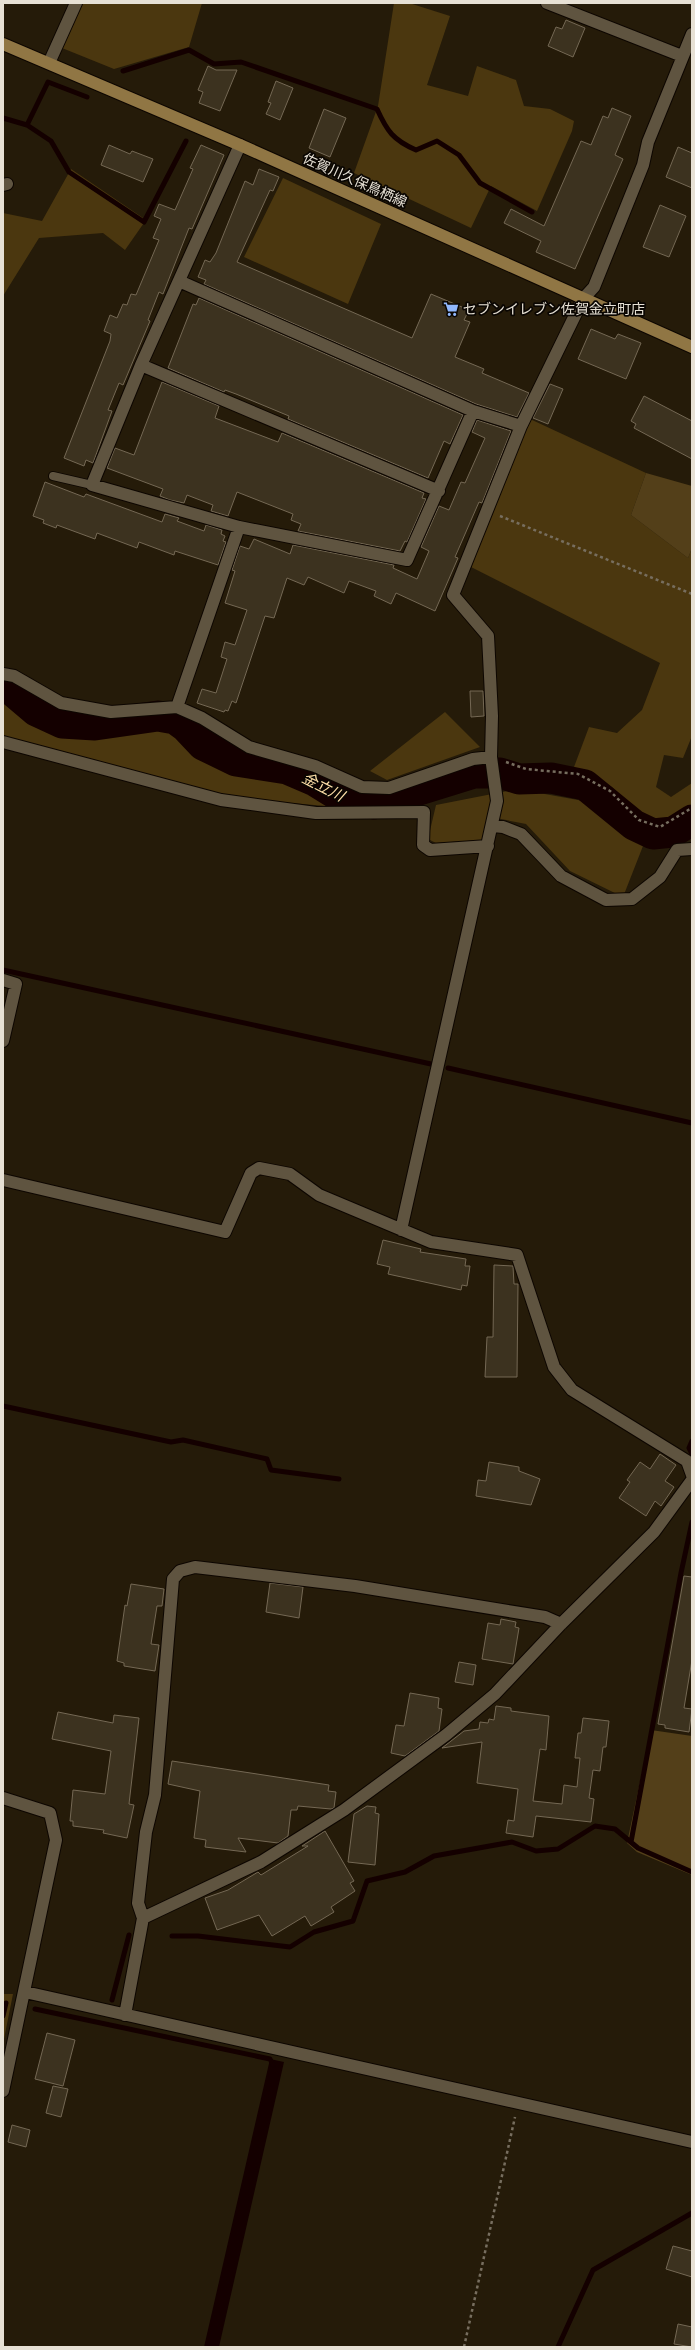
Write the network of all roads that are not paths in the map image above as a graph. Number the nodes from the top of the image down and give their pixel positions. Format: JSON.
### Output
{"nodes":[{"id":1,"x":76,"y":3,"type":"edge"},
{"id":2,"x":547,"y":3,"type":"edge"},
{"id":3,"x":692,"y":34,"type":"edge"},
{"id":4,"x":3,"y":44,"type":"edge"},
{"id":5,"x":682,"y":56,"type":"junction"},
{"id":6,"x":49,"y":63,"type":"junction"},
{"id":7,"x":240,"y":145,"type":"junction"},
{"id":8,"x":179,"y":281,"type":"junction"},
{"id":9,"x":583,"y":299,"type":"junction"},
{"id":10,"x":692,"y":347,"type":"edge"},
{"id":11,"x":141,"y":365,"type":"junction"},
{"id":12,"x":473,"y":411,"type":"junction"},
{"id":13,"x":521,"y":426,"type":"junction"},
{"id":14,"x":53,"y":476,"type":"dead end"},
{"id":15,"x":92,"y":485,"type":"junction"},
{"id":16,"x":439,"y":491,"type":"junction"},
{"id":17,"x":239,"y":527,"type":"junction"},
{"id":18,"x":3,"y":674,"type":"edge"},
{"id":19,"x":177,"y":707,"type":"junction"},
{"id":20,"x":3,"y":742,"type":"edge"},
{"id":21,"x":490,"y":757,"type":"junction"},
{"id":22,"x":493,"y":826,"type":"junction"},
{"id":23,"x":488,"y":846,"type":"junction"},
{"id":24,"x":692,"y":849,"type":"edge"},
{"id":25,"x":3,"y":980,"type":"edge"},
{"id":26,"x":3,"y":1041,"type":"edge"},
{"id":27,"x":3,"y":1180,"type":"edge"},
{"id":28,"x":401,"y":1230,"type":"junction"},
{"id":29,"x":692,"y":1475,"type":"edge"},
{"id":30,"x":692,"y":1480,"type":"edge"},
{"id":31,"x":561,"y":1624,"type":"junction"},
{"id":32,"x":3,"y":1798,"type":"edge"},
{"id":33,"x":143,"y":1918,"type":"junction"},
{"id":34,"x":25,"y":1992,"type":"junction"},
{"id":35,"x":125,"y":2015,"type":"junction"},
{"id":36,"x":3,"y":2091,"type":"edge"},
{"id":37,"x":692,"y":2142,"type":"edge"}],
"edges":[{"from":1,"to":6,"type":"street"},
{"from":2,"to":5,"type":"street"},
{"from":3,"to":5,"type":"street"},
{"from":4,"to":6,"type":"main road","name":"佐賀川久保鳥栖線"},
{"from":5,"to":9,"type":"street"},
{"from":6,"to":7,"type":"main road","name":"佐賀川久保鳥栖線"},
{"from":7,"to":8,"type":"street"},
{"from":7,"to":9,"type":"main road","name":"佐賀川久保鳥栖線"},
{"from":8,"to":11,"type":"street"},
{"from":8,"to":12,"type":"street"},
{"from":9,"to":10,"type":"main road","name":"佐賀川久保鳥栖線"},
{"from":9,"to":13,"type":"street"},
{"from":11,"to":15,"type":"street"},
{"from":11,"to":16,"type":"street"},
{"from":12,"to":13,"type":"street"},
{"from":12,"to":16,"type":"street"},
{"from":13,"to":21,"type":"street"},
{"from":14,"to":15,"type":"lane"},
{"from":15,"to":17,"type":"street"},
{"from":16,"to":17,"type":"street"},
{"from":17,"to":19,"type":"street"},
{"from":18,"to":19,"type":"street"},
{"from":19,"to":21,"type":"street"},
{"from":20,"to":23,"type":"street"},
{"from":21,"to":22,"type":"street"},
{"from":22,"to":23,"type":"street"},
{"from":22,"to":24,"type":"street"},
{"from":23,"to":28,"type":"street"},
{"from":25,"to":26,"type":"street"},
{"from":27,"to":28,"type":"street"},
{"from":28,"to":29,"type":"street"},
{"from":30,"to":31,"type":"street"},
{"from":31,"to":33,"type":"street"},
{"from":31,"to":33,"type":"street"},
{"from":32,"to":34,"type":"street"},
{"from":33,"to":35,"type":"street"},
{"from":34,"to":35,"type":"street"},
{"from":34,"to":36,"type":"street"},
{"from":35,"to":37,"type":"street"}]}
